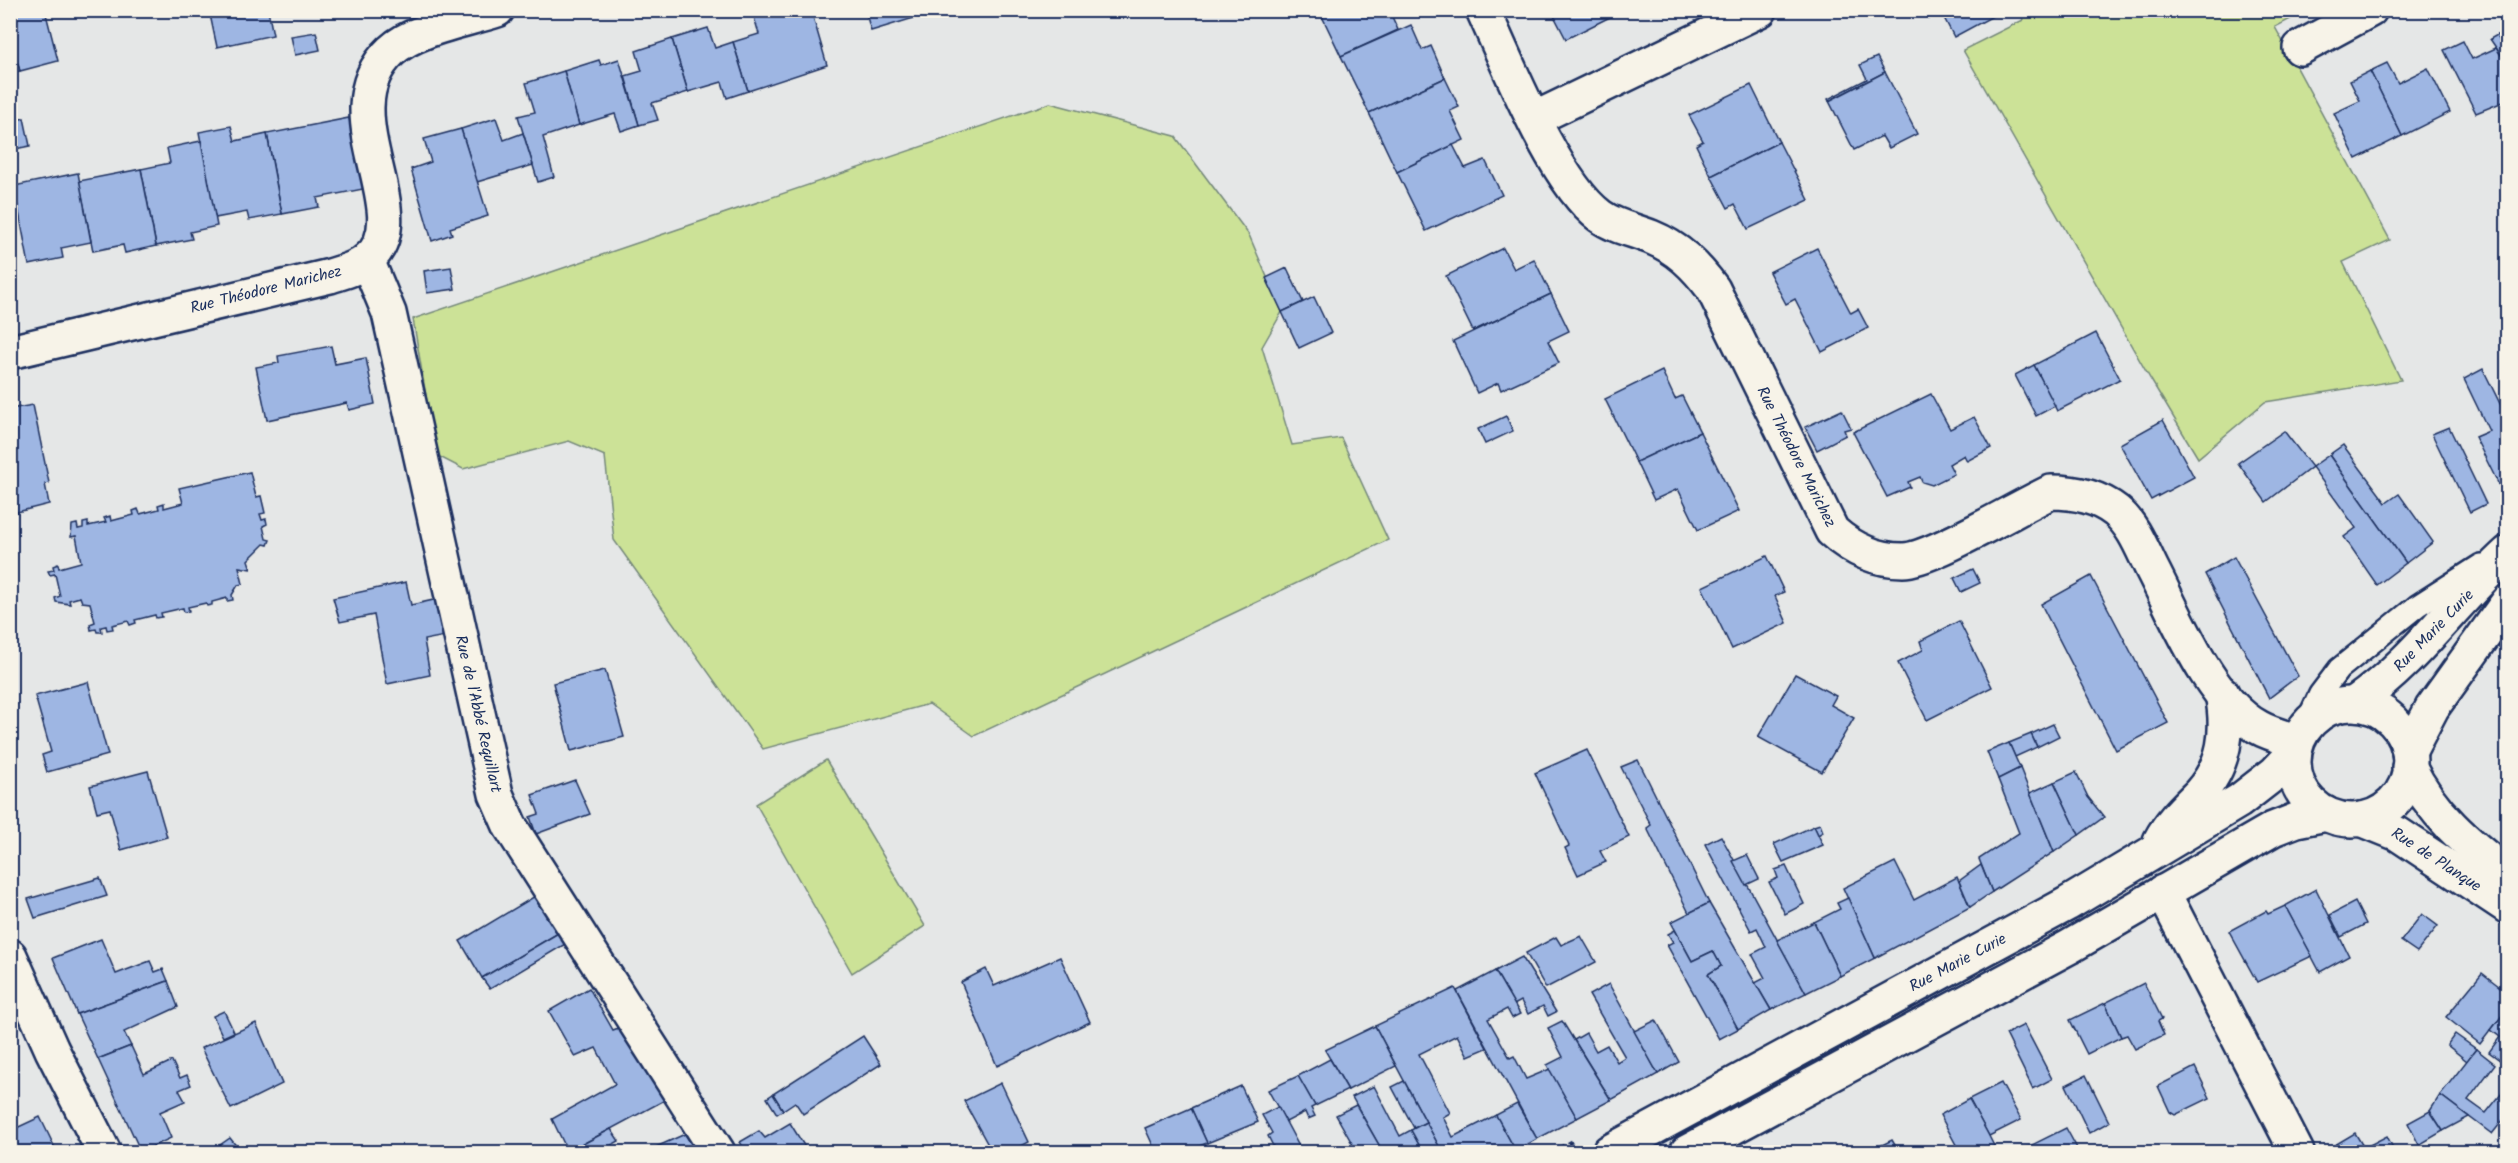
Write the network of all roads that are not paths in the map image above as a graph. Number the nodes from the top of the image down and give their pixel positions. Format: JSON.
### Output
{"nodes":[{"id":1,"x":496,"y":10,"type":"edge"},
{"id":2,"x":1483,"y":10,"type":"edge"},
{"id":3,"x":1760,"y":10,"type":"edge"},
{"id":4,"x":2370,"y":10,"type":"edge"},
{"id":5,"x":2300,"y":48,"type":"dead end"},
{"id":6,"x":1534,"y":119,"type":"junction"},
{"id":7,"x":368,"y":260,"type":"junction"},
{"id":8,"x":10,"y":352,"type":"edge"},
{"id":9,"x":2508,"y":551,"type":"edge"},
{"id":10,"x":2508,"y":602,"type":"edge"},
{"id":11,"x":2222,"y":693,"type":"junction"},
{"id":12,"x":2355,"y":703,"type":"junction"},
{"id":13,"x":2298,"y":740,"type":"junction"},
{"id":14,"x":2409,"y":760,"type":"junction"},
{"id":15,"x":2326,"y":814,"type":"junction"},
{"id":16,"x":2361,"y":819,"type":"junction"},
{"id":17,"x":2154,"y":852,"type":"junction"},
{"id":18,"x":2508,"y":875,"type":"edge"},
{"id":19,"x":2163,"y":892,"type":"junction"},
{"id":20,"x":2508,"y":908,"type":"edge"},
{"id":21,"x":10,"y":956,"type":"edge"},
{"id":22,"x":1693,"y":1151,"type":"edge"},
{"id":23,"x":104,"y":1152,"type":"edge"},
{"id":24,"x":718,"y":1152,"type":"edge"},
{"id":25,"x":1609,"y":1152,"type":"edge"},
{"id":26,"x":2297,"y":1152,"type":"edge"}],
"edges":[{"from":1,"to":7,"type":"street"},
{"from":2,"to":6,"type":"street","name":"Rue Théodore Marichez"},
{"from":3,"to":6,"type":"street"},
{"from":4,"to":5,"type":"street"},
{"from":6,"to":11,"type":"street","name":"Rue Théodore Marichez"},
{"from":7,"to":8,"type":"street","name":"Rue Théodore Marichez"},
{"from":7,"to":24,"type":"street","name":"Rue de l'Abbé Requillart"},
{"from":9,"to":12,"type":"street","name":"Rue Marie Curie"},
{"from":9,"to":13,"type":"lane"},
{"from":10,"to":14,"type":"street"},
{"from":11,"to":13,"type":"street","name":"Rue Théodore Marichez"},
{"from":11,"to":17,"type":"street"},
{"from":12,"to":13,"type":"street"},
{"from":12,"to":14,"type":"street"},
{"from":13,"to":15,"type":"street"},
{"from":13,"to":17,"type":"street","name":"Rue Marie Curie"},
{"from":14,"to":16,"type":"street"},
{"from":14,"to":18,"type":"street","name":"Rue de Planque"},
{"from":15,"to":16,"type":"street"},
{"from":15,"to":19,"type":"street"},
{"from":16,"to":20,"type":"street","name":"Rue de Planque"},
{"from":17,"to":25,"type":"street","name":"Rue Marie Curie"},
{"from":19,"to":22,"type":"street"},
{"from":19,"to":26,"type":"street"},
{"from":21,"to":23,"type":"street"}]}
